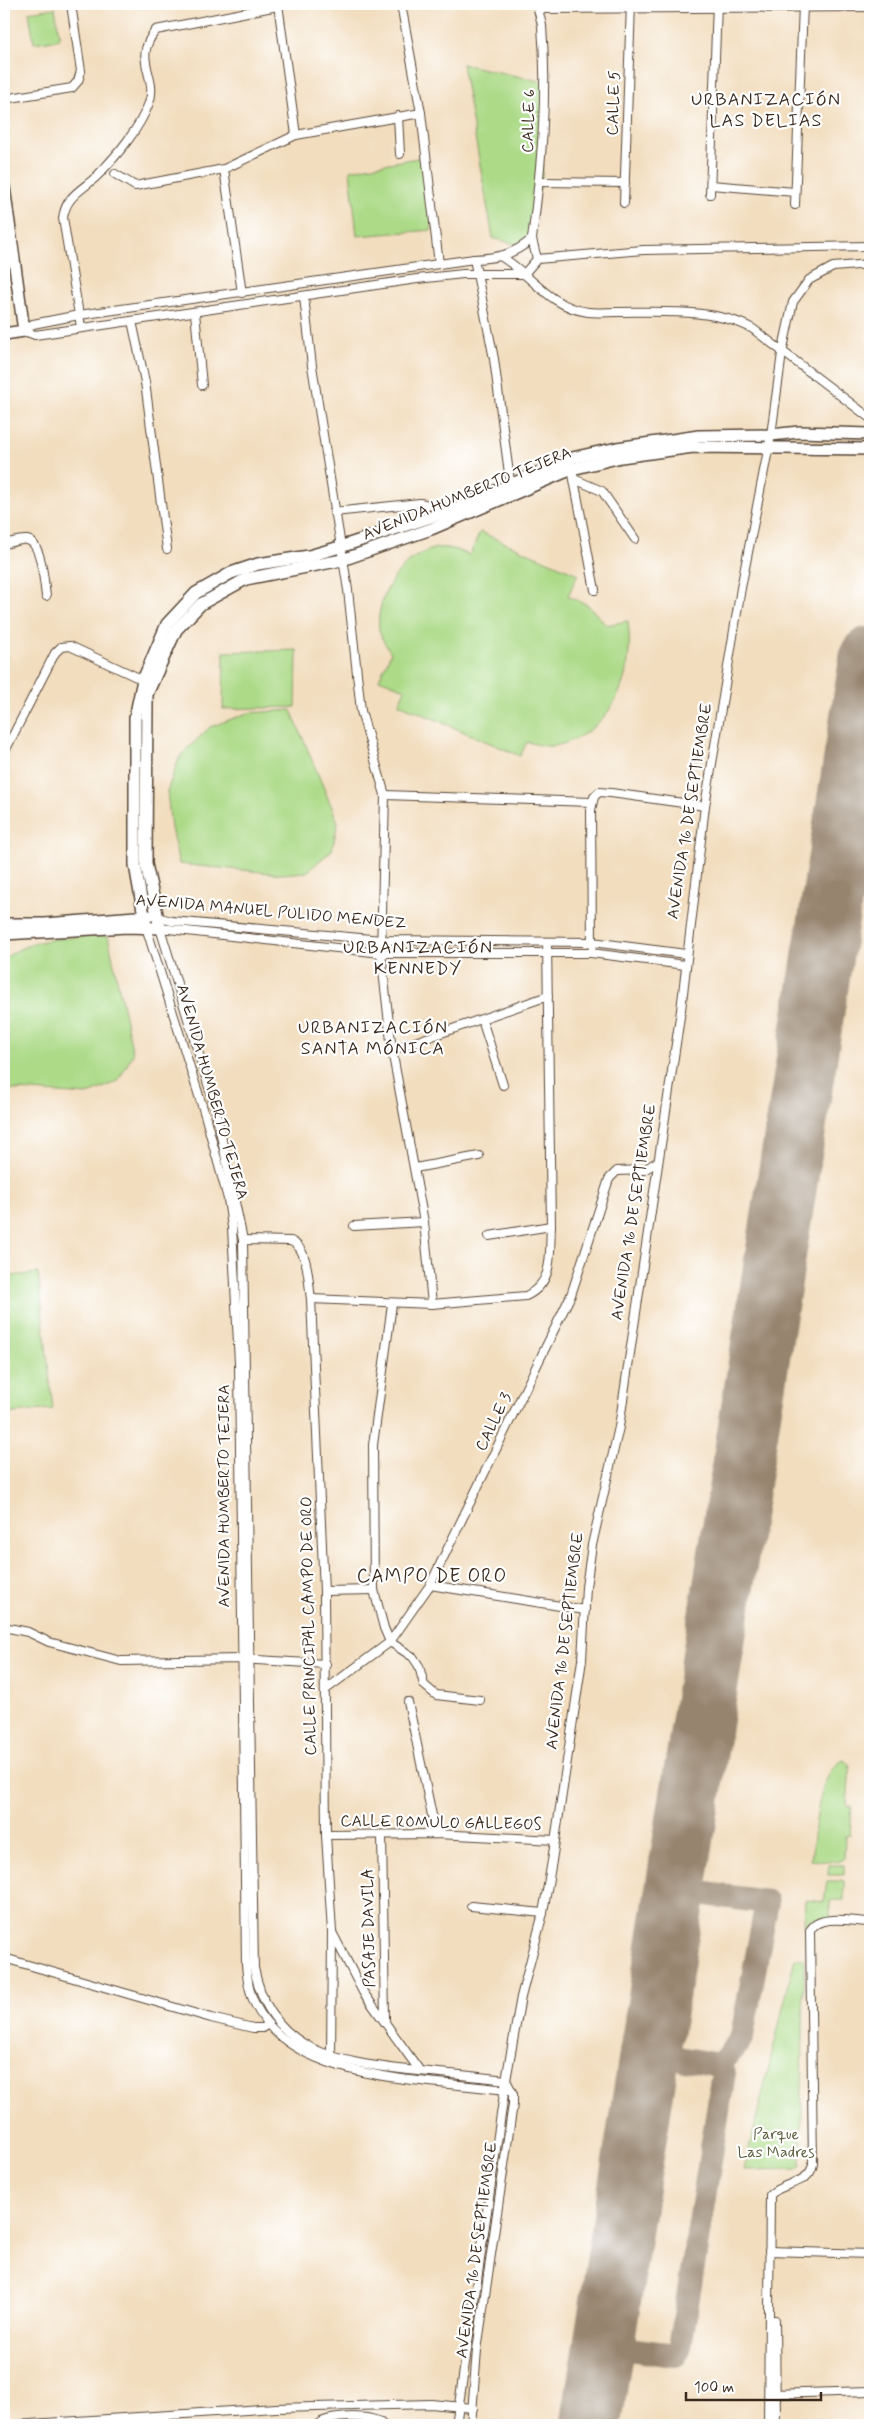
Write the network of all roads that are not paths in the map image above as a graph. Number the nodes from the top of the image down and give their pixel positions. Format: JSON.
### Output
{"nodes":[{"id":1,"x":71,"y":4,"type":"edge"},
{"id":2,"x":402,"y":4,"type":"edge"},
{"id":3,"x":278,"y":5,"type":"edge"},
{"id":4,"x":538,"y":6,"type":"edge"},
{"id":5,"x":631,"y":6,"type":"edge"},
{"id":6,"x":717,"y":6,"type":"edge"},
{"id":7,"x":803,"y":6,"type":"edge"},
{"id":8,"x":870,"y":7,"type":"edge"},
{"id":9,"x":4,"y":99,"type":"edge"},
{"id":10,"x":421,"y":113,"type":"junction"},
{"id":11,"x":398,"y":116,"type":"junction"},
{"id":12,"x":296,"y":135,"type":"junction"},
{"id":13,"x":400,"y":154,"type":"dead end"},
{"id":14,"x":224,"y":168,"type":"junction"},
{"id":15,"x":116,"y":174,"type":"dead end"},
{"id":16,"x":540,"y":182,"type":"junction"},
{"id":17,"x":625,"y":183,"type":"junction"},
{"id":18,"x":711,"y":185,"type":"junction"},
{"id":19,"x":4,"y":187,"type":"edge"},
{"id":20,"x":795,"y":192,"type":"junction"},
{"id":21,"x":710,"y":194,"type":"dead end"},
{"id":22,"x":624,"y":202,"type":"dead end"},
{"id":23,"x":795,"y":205,"type":"dead end"},
{"id":24,"x":532,"y":239,"type":"junction"},
{"id":25,"x":870,"y":246,"type":"edge"},
{"id":26,"x":502,"y":257,"type":"junction"},
{"id":27,"x":474,"y":259,"type":"junction"},
{"id":28,"x":537,"y":259,"type":"junction"},
{"id":29,"x":438,"y":264,"type":"junction"},
{"id":30,"x":870,"y":264,"type":"edge"},
{"id":31,"x":477,"y":274,"type":"junction"},
{"id":32,"x":524,"y":274,"type":"junction"},
{"id":33,"x":242,"y":293,"type":"junction"},
{"id":34,"x":304,"y":297,"type":"junction"},
{"id":35,"x":195,"y":313,"type":"junction"},
{"id":36,"x":79,"y":315,"type":"junction"},
{"id":37,"x":132,"y":321,"type":"junction"},
{"id":38,"x":81,"y":327,"type":"junction"},
{"id":39,"x":24,"y":331,"type":"junction"},
{"id":40,"x":4,"y":334,"type":"edge"},
{"id":41,"x":782,"y":353,"type":"junction"},
{"id":42,"x":202,"y":385,"type":"dead end"},
{"id":43,"x":870,"y":418,"type":"edge"},
{"id":44,"x":870,"y":434,"type":"edge"},
{"id":45,"x":770,"y":435,"type":"junction"},
{"id":46,"x":768,"y":448,"type":"junction"},
{"id":47,"x":870,"y":449,"type":"edge"},
{"id":48,"x":573,"y":474,"type":"junction"},
{"id":49,"x":511,"y":489,"type":"junction"},
{"id":50,"x":452,"y":510,"type":"junction"},
{"id":51,"x":334,"y":512,"type":"junction"},
{"id":52,"x":635,"y":539,"type":"dead end"},
{"id":53,"x":4,"y":544,"type":"edge"},
{"id":54,"x":340,"y":547,"type":"junction"},
{"id":55,"x":167,"y":549,"type":"dead end"},
{"id":56,"x":342,"y":560,"type":"junction"},
{"id":57,"x":595,"y":590,"type":"dead end"},
{"id":58,"x":46,"y":596,"type":"dead end"},
{"id":59,"x":143,"y":680,"type":"junction"},
{"id":60,"x":4,"y":753,"type":"edge"},
{"id":61,"x":385,"y":795,"type":"junction"},
{"id":62,"x":592,"y":802,"type":"junction"},
{"id":63,"x":704,"y":806,"type":"junction"},
{"id":64,"x":145,"y":921,"type":"junction"},
{"id":65,"x":158,"y":922,"type":"junction"},
{"id":66,"x":4,"y":924,"type":"edge"},
{"id":67,"x":4,"y":934,"type":"edge"},
{"id":68,"x":382,"y":940,"type":"junction"},
{"id":69,"x":547,"y":942,"type":"junction"},
{"id":70,"x":592,"y":942,"type":"junction"},
{"id":71,"x":548,"y":952,"type":"junction"},
{"id":72,"x":380,"y":953,"type":"junction"},
{"id":73,"x":590,"y":953,"type":"junction"},
{"id":74,"x":686,"y":954,"type":"junction"},
{"id":75,"x":685,"y":965,"type":"junction"},
{"id":76,"x":548,"y":996,"type":"junction"},
{"id":77,"x":482,"y":1020,"type":"junction"},
{"id":78,"x":392,"y":1050,"type":"junction"},
{"id":79,"x":503,"y":1085,"type":"dead end"},
{"id":80,"x":479,"y":1156,"type":"dead end"},
{"id":81,"x":657,"y":1162,"type":"junction"},
{"id":82,"x":416,"y":1168,"type":"junction"},
{"id":83,"x":424,"y":1222,"type":"junction"},
{"id":84,"x":354,"y":1226,"type":"dead end"},
{"id":85,"x":551,"y":1226,"type":"junction"},
{"id":86,"x":489,"y":1236,"type":"dead end"},
{"id":87,"x":243,"y":1240,"type":"junction"},
{"id":88,"x":311,"y":1299,"type":"junction"},
{"id":89,"x":392,"y":1304,"type":"junction"},
{"id":90,"x":432,"y":1304,"type":"junction"},
{"id":91,"x":430,"y":1585,"type":"junction"},
{"id":92,"x":374,"y":1590,"type":"junction"},
{"id":93,"x":324,"y":1591,"type":"junction"},
{"id":94,"x":585,"y":1610,"type":"junction"},
{"id":95,"x":4,"y":1627,"type":"edge"},
{"id":96,"x":390,"y":1642,"type":"junction"},
{"id":97,"x":241,"y":1659,"type":"junction"},
{"id":98,"x":251,"y":1659,"type":"junction"},
{"id":99,"x":326,"y":1664,"type":"junction"},
{"id":100,"x":325,"y":1690,"type":"junction"},
{"id":101,"x":480,"y":1700,"type":"dead end"},
{"id":102,"x":408,"y":1702,"type":"dead end"},
{"id":103,"x":382,"y":1834,"type":"junction"},
{"id":104,"x":436,"y":1834,"type":"junction"},
{"id":105,"x":326,"y":1835,"type":"junction"},
{"id":106,"x":555,"y":1840,"type":"junction"},
{"id":107,"x":471,"y":1906,"type":"dead end"},
{"id":108,"x":543,"y":1913,"type":"junction"},
{"id":109,"x":870,"y":1922,"type":"edge"},
{"id":110,"x":332,"y":1932,"type":"junction"},
{"id":111,"x":4,"y":1958,"type":"edge"},
{"id":112,"x":385,"y":2021,"type":"junction"},
{"id":113,"x":268,"y":2024,"type":"junction"},
{"id":114,"x":330,"y":2056,"type":"junction"},
{"id":115,"x":332,"y":2064,"type":"junction"},
{"id":116,"x":420,"y":2071,"type":"junction"},
{"id":117,"x":506,"y":2080,"type":"junction"},
{"id":118,"x":506,"y":2090,"type":"junction"},
{"id":119,"x":772,"y":2251,"type":"junction"},
{"id":120,"x":870,"y":2254,"type":"edge"},
{"id":121,"x":870,"y":2391,"type":"edge"},
{"id":122,"x":772,"y":2394,"type":"junction"},
{"id":123,"x":459,"y":2406,"type":"junction"},
{"id":124,"x":473,"y":2408,"type":"junction"},
{"id":125,"x":143,"y":2416,"type":"junction"},
{"id":126,"x":15,"y":2425,"type":"edge"},
{"id":127,"x":144,"y":2425,"type":"edge"},
{"id":128,"x":317,"y":2425,"type":"edge"},
{"id":129,"x":383,"y":2425,"type":"edge"},
{"id":130,"x":456,"y":2425,"type":"edge"},
{"id":131,"x":471,"y":2425,"type":"edge"},
{"id":132,"x":768,"y":2425,"type":"edge"},
{"id":133,"x":776,"y":2425,"type":"edge"}],
"edges":[{"from":1,"to":9,"type":"street"},
{"from":2,"to":10,"type":"street"},
{"from":3,"to":12,"type":"street"},
{"from":3,"to":36,"type":"street"},
{"from":4,"to":5,"type":"street"},
{"from":4,"to":16,"type":"street","name":"CALLE 6"},
{"from":5,"to":6,"type":"street"},
{"from":5,"to":17,"type":"street","name":"CALLE 5"},
{"from":6,"to":7,"type":"street"},
{"from":6,"to":18,"type":"street"},
{"from":7,"to":8,"type":"street"},
{"from":7,"to":20,"type":"street"},
{"from":10,"to":11,"type":"street"},
{"from":10,"to":29,"type":"street"},
{"from":11,"to":12,"type":"street"},
{"from":11,"to":13,"type":"street"},
{"from":12,"to":14,"type":"street"},
{"from":14,"to":15,"type":"street"},
{"from":14,"to":33,"type":"street"},
{"from":16,"to":17,"type":"street"},
{"from":16,"to":24,"type":"street","name":"CALLE 6"},
{"from":17,"to":22,"type":"street","name":"CALLE 5"},
{"from":18,"to":20,"type":"street"},
{"from":18,"to":21,"type":"street"},
{"from":19,"to":39,"type":"street"},
{"from":20,"to":23,"type":"street"},
{"from":24,"to":26,"type":"street"},
{"from":24,"to":28,"type":"street"},
{"from":25,"to":28,"type":"street"},
{"from":26,"to":27,"type":"street"},
{"from":26,"to":32,"type":"street"},
{"from":27,"to":29,"type":"street"},
{"from":27,"to":31,"type":"street"},
{"from":28,"to":32,"type":"street"},
{"from":29,"to":33,"type":"street"},
{"from":30,"to":41,"type":"street","name":"AVENIDA 16 DE SEPTIEMBRE"},
{"from":31,"to":32,"type":"street"},
{"from":31,"to":34,"type":"street"},
{"from":31,"to":49,"type":"street"},
{"from":32,"to":41,"type":"street"},
{"from":33,"to":36,"type":"street"},
{"from":34,"to":35,"type":"street"},
{"from":34,"to":51,"type":"street"},
{"from":35,"to":37,"type":"street"},
{"from":35,"to":42,"type":"street"},
{"from":36,"to":38,"type":"street"},
{"from":36,"to":39,"type":"street"},
{"from":37,"to":38,"type":"street"},
{"from":37,"to":55,"type":"street"},
{"from":38,"to":39,"type":"street"},
{"from":39,"to":40,"type":"street"},
{"from":41,"to":43,"type":"street"},
{"from":41,"to":45,"type":"street","name":"AVENIDA 16 DE SEPTIEMBRE"},
{"from":44,"to":45,"type":"street"},
{"from":45,"to":46,"type":"street","name":"AVENIDA 16 DE SEPTIEMBRE"},
{"from":45,"to":49,"type":"street","name":"AVENIDA HUMBERTO TEJERA"},
{"from":46,"to":47,"type":"street"},
{"from":46,"to":48,"type":"street","name":"AVENIDA HUMBERTO TEJERA"},
{"from":46,"to":63,"type":"street","name":"AVENIDA 16 DE SEPTIEMBRE"},
{"from":48,"to":49,"type":"street","name":"AVENIDA HUMBERTO TEJERA"},
{"from":48,"to":52,"type":"street"},
{"from":48,"to":57,"type":"street"},
{"from":49,"to":50,"type":"street","name":"AVENIDA HUMBERTO TEJERA"},
{"from":49,"to":56,"type":"street","name":"AVENIDA HUMBERTO TEJERA"},
{"from":50,"to":51,"type":"street"},
{"from":50,"to":54,"type":"street","name":"AVENIDA HUMBERTO TEJERA"},
{"from":51,"to":54,"type":"street"},
{"from":53,"to":58,"type":"street"},
{"from":54,"to":56,"type":"street"},
{"from":54,"to":59,"type":"street","name":"AVENIDA HUMBERTO TEJERA"},
{"from":56,"to":61,"type":"street"},
{"from":56,"to":65,"type":"street","name":"AVENIDA HUMBERTO TEJERA"},
{"from":59,"to":60,"type":"street"},
{"from":59,"to":64,"type":"street","name":"AVENIDA HUMBERTO TEJERA"},
{"from":61,"to":62,"type":"street"},
{"from":61,"to":68,"type":"street"},
{"from":62,"to":63,"type":"street"},
{"from":62,"to":70,"type":"street"},
{"from":63,"to":74,"type":"street","name":"AVENIDA 16 DE SEPTIEMBRE"},
{"from":64,"to":65,"type":"street","name":"AVENIDA MANUEL PULIDO MENDEZ"},
{"from":64,"to":66,"type":"street","name":"AVENIDA MANUEL PULIDO MENDEZ"},
{"from":64,"to":67,"type":"street"},
{"from":64,"to":97,"type":"street","name":"AVENIDA HUMBERTO TEJERA"},
{"from":65,"to":68,"type":"street","name":"AVENIDA MANUEL PULIDO MENDEZ"},
{"from":65,"to":72,"type":"street"},
{"from":65,"to":87,"type":"street","name":"AVENIDA HUMBERTO TEJERA"},
{"from":68,"to":69,"type":"street","name":"AVENIDA MANUEL PULIDO MENDEZ"},
{"from":68,"to":72,"type":"street"},
{"from":69,"to":70,"type":"street","name":"AVENIDA MANUEL PULIDO MENDEZ"},
{"from":69,"to":71,"type":"street"},
{"from":70,"to":73,"type":"street"},
{"from":70,"to":74,"type":"street","name":"AVENIDA MANUEL PULIDO MENDEZ"},
{"from":71,"to":72,"type":"street"},
{"from":71,"to":73,"type":"street"},
{"from":71,"to":76,"type":"street"},
{"from":72,"to":78,"type":"street"},
{"from":73,"to":75,"type":"street"},
{"from":74,"to":75,"type":"street","name":"AVENIDA 16 DE SEPTIEMBRE"},
{"from":75,"to":81,"type":"street","name":"AVENIDA 16 DE SEPTIEMBRE"},
{"from":76,"to":77,"type":"street"},
{"from":76,"to":85,"type":"street"},
{"from":77,"to":78,"type":"street"},
{"from":77,"to":79,"type":"street"},
{"from":78,"to":82,"type":"street"},
{"from":80,"to":82,"type":"street"},
{"from":81,"to":91,"type":"street","name":"CALLE 3"},
{"from":81,"to":94,"type":"street","name":"AVENIDA 16 DE SEPTIEMBRE"},
{"from":82,"to":83,"type":"street"},
{"from":83,"to":84,"type":"street"},
{"from":83,"to":90,"type":"street"},
{"from":85,"to":86,"type":"street"},
{"from":85,"to":90,"type":"street"},
{"from":87,"to":88,"type":"street","name":"CALLE PRINCIPAL CAMPO DE ORO"},
{"from":87,"to":98,"type":"street","name":"AVENIDA HUMBERTO TEJERA"},
{"from":88,"to":89,"type":"street"},
{"from":88,"to":93,"type":"street","name":"CALLE PRINCIPAL CAMPO DE ORO"},
{"from":89,"to":90,"type":"street"},
{"from":89,"to":92,"type":"street"},
{"from":91,"to":94,"type":"street"},
{"from":91,"to":96,"type":"street","name":"CALLE 3"},
{"from":92,"to":93,"type":"street"},
{"from":92,"to":96,"type":"street"},
{"from":93,"to":99,"type":"street","name":"CALLE PRINCIPAL CAMPO DE ORO"},
{"from":94,"to":106,"type":"street","name":"AVENIDA 16 DE SEPTIEMBRE"},
{"from":95,"to":97,"type":"street"},
{"from":96,"to":100,"type":"street","name":"CALLE 3"},
{"from":96,"to":101,"type":"street"},
{"from":97,"to":98,"type":"street"},
{"from":97,"to":113,"type":"street","name":"AVENIDA HUMBERTO TEJERA"},
{"from":98,"to":99,"type":"street"},
{"from":98,"to":114,"type":"street","name":"AVENIDA HUMBERTO TEJERA"},
{"from":99,"to":100,"type":"street","name":"CALLE PRINCIPAL CAMPO DE ORO"},
{"from":100,"to":105,"type":"street","name":"CALLE PRINCIPAL CAMPO DE ORO"},
{"from":102,"to":104,"type":"street"},
{"from":103,"to":104,"type":"street","name":"CALLE ROMULO GALLEGOS"},
{"from":103,"to":105,"type":"street","name":"CALLE ROMULO GALLEGOS"},
{"from":103,"to":112,"type":"street","name":"PASAJE DAVILA"},
{"from":104,"to":106,"type":"street","name":"CALLE ROMULO GALLEGOS"},
{"from":105,"to":110,"type":"street","name":"CALLE PRINCIPAL CAMPO DE ORO"},
{"from":106,"to":108,"type":"street","name":"AVENIDA 16 DE SEPTIEMBRE"},
{"from":107,"to":108,"type":"street"},
{"from":108,"to":117,"type":"street","name":"AVENIDA 16 DE SEPTIEMBRE"},
{"from":109,"to":119,"type":"street"},
{"from":110,"to":112,"type":"street"},
{"from":110,"to":114,"type":"street","name":"CALLE PRINCIPAL CAMPO DE ORO"},
{"from":111,"to":113,"type":"street"},
{"from":112,"to":116,"type":"street"},
{"from":113,"to":115,"type":"street","name":"AVENIDA HUMBERTO TEJERA"},
{"from":114,"to":115,"type":"street","name":"CALLE PRINCIPAL CAMPO DE ORO"},
{"from":114,"to":116,"type":"street","name":"AVENIDA HUMBERTO TEJERA"},
{"from":115,"to":118,"type":"street","name":"AVENIDA HUMBERTO TEJERA"},
{"from":116,"to":117,"type":"street","name":"AVENIDA HUMBERTO TEJERA"},
{"from":117,"to":118,"type":"street","name":"AVENIDA 16 DE SEPTIEMBRE"},
{"from":117,"to":124,"type":"street","name":"AVENIDA 16 DE SEPTIEMBRE"},
{"from":118,"to":123,"type":"street","name":"AVENIDA 16 DE SEPTIEMBRE"},
{"from":119,"to":120,"type":"street"},
{"from":119,"to":122,"type":"street"},
{"from":121,"to":122,"type":"street"},
{"from":122,"to":132,"type":"street"},
{"from":122,"to":133,"type":"street"},
{"from":123,"to":124,"type":"street"},
{"from":123,"to":125,"type":"street"},
{"from":123,"to":130,"type":"street","name":"AVENIDA 16 DE SEPTIEMBRE"},
{"from":124,"to":131,"type":"street","name":"AVENIDA 16 DE SEPTIEMBRE"},
{"from":125,"to":126,"type":"street"},
{"from":125,"to":127,"type":"street"},
{"from":128,"to":129,"type":"street"}]}
